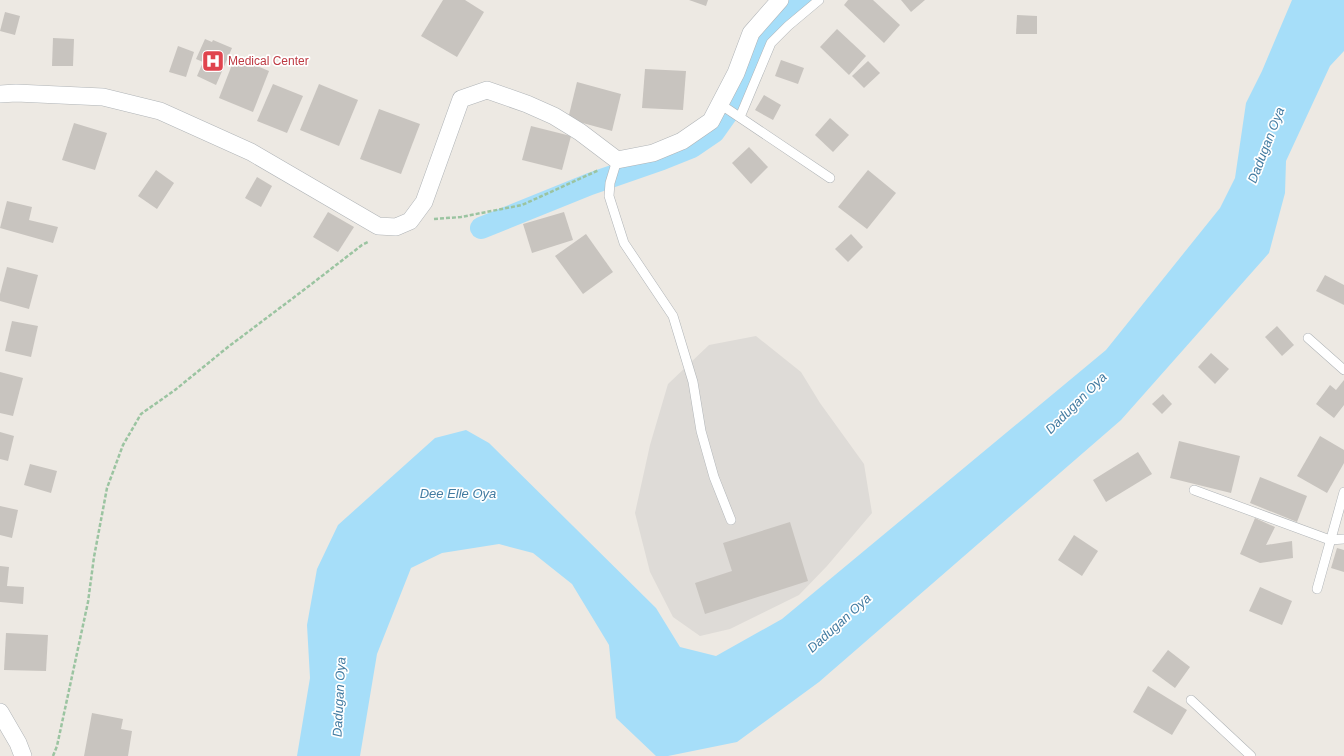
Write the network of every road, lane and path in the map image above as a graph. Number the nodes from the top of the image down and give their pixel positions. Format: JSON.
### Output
{"nodes":[{"id":1,"x":780,"y":0,"type":"edge"},
{"id":2,"x":819,"y":0,"type":"edge"},
{"id":3,"x":0,"y":94,"type":"edge"},
{"id":4,"x":720,"y":104,"type":"junction"},
{"id":5,"x":740,"y":117,"type":"junction"},
{"id":6,"x":616,"y":161,"type":"junction"},
{"id":7,"x":830,"y":178,"type":"dead end"},
{"id":8,"x":410,"y":221,"type":"junction"},
{"id":9,"x":368,"y":242,"type":"dead end"},
{"id":10,"x":1308,"y":338,"type":"dead end"},
{"id":11,"x":1344,"y":370,"type":"edge"},
{"id":12,"x":1194,"y":490,"type":"dead end"},
{"id":13,"x":1344,"y":492,"type":"edge"},
{"id":14,"x":732,"y":520,"type":"dead end"},
{"id":15,"x":1344,"y":539,"type":"edge"},
{"id":16,"x":1330,"y":540,"type":"junction"},
{"id":17,"x":1317,"y":589,"type":"dead end"},
{"id":18,"x":1191,"y":700,"type":"dead end"},
{"id":19,"x":0,"y":712,"type":"edge"},
{"id":20,"x":23,"y":756,"type":"edge"},
{"id":21,"x":53,"y":756,"type":"edge"},
{"id":22,"x":1251,"y":756,"type":"edge"}],
"edges":[{"from":1,"to":4,"type":"street"},
{"from":2,"to":5,"type":"lane"},
{"from":3,"to":8,"type":"street"},
{"from":4,"to":5,"type":"lane"},
{"from":4,"to":6,"type":"street"},
{"from":5,"to":7,"type":"lane"},
{"from":6,"to":8,"type":"path"},
{"from":6,"to":8,"type":"street"},
{"from":6,"to":14,"type":"lane"},
{"from":9,"to":21,"type":"path"},
{"from":10,"to":11,"type":"lane"},
{"from":12,"to":16,"type":"lane"},
{"from":13,"to":16,"type":"lane"},
{"from":15,"to":16,"type":"lane"},
{"from":16,"to":17,"type":"lane"},
{"from":18,"to":22,"type":"lane"},
{"from":19,"to":20,"type":"street"}]}
